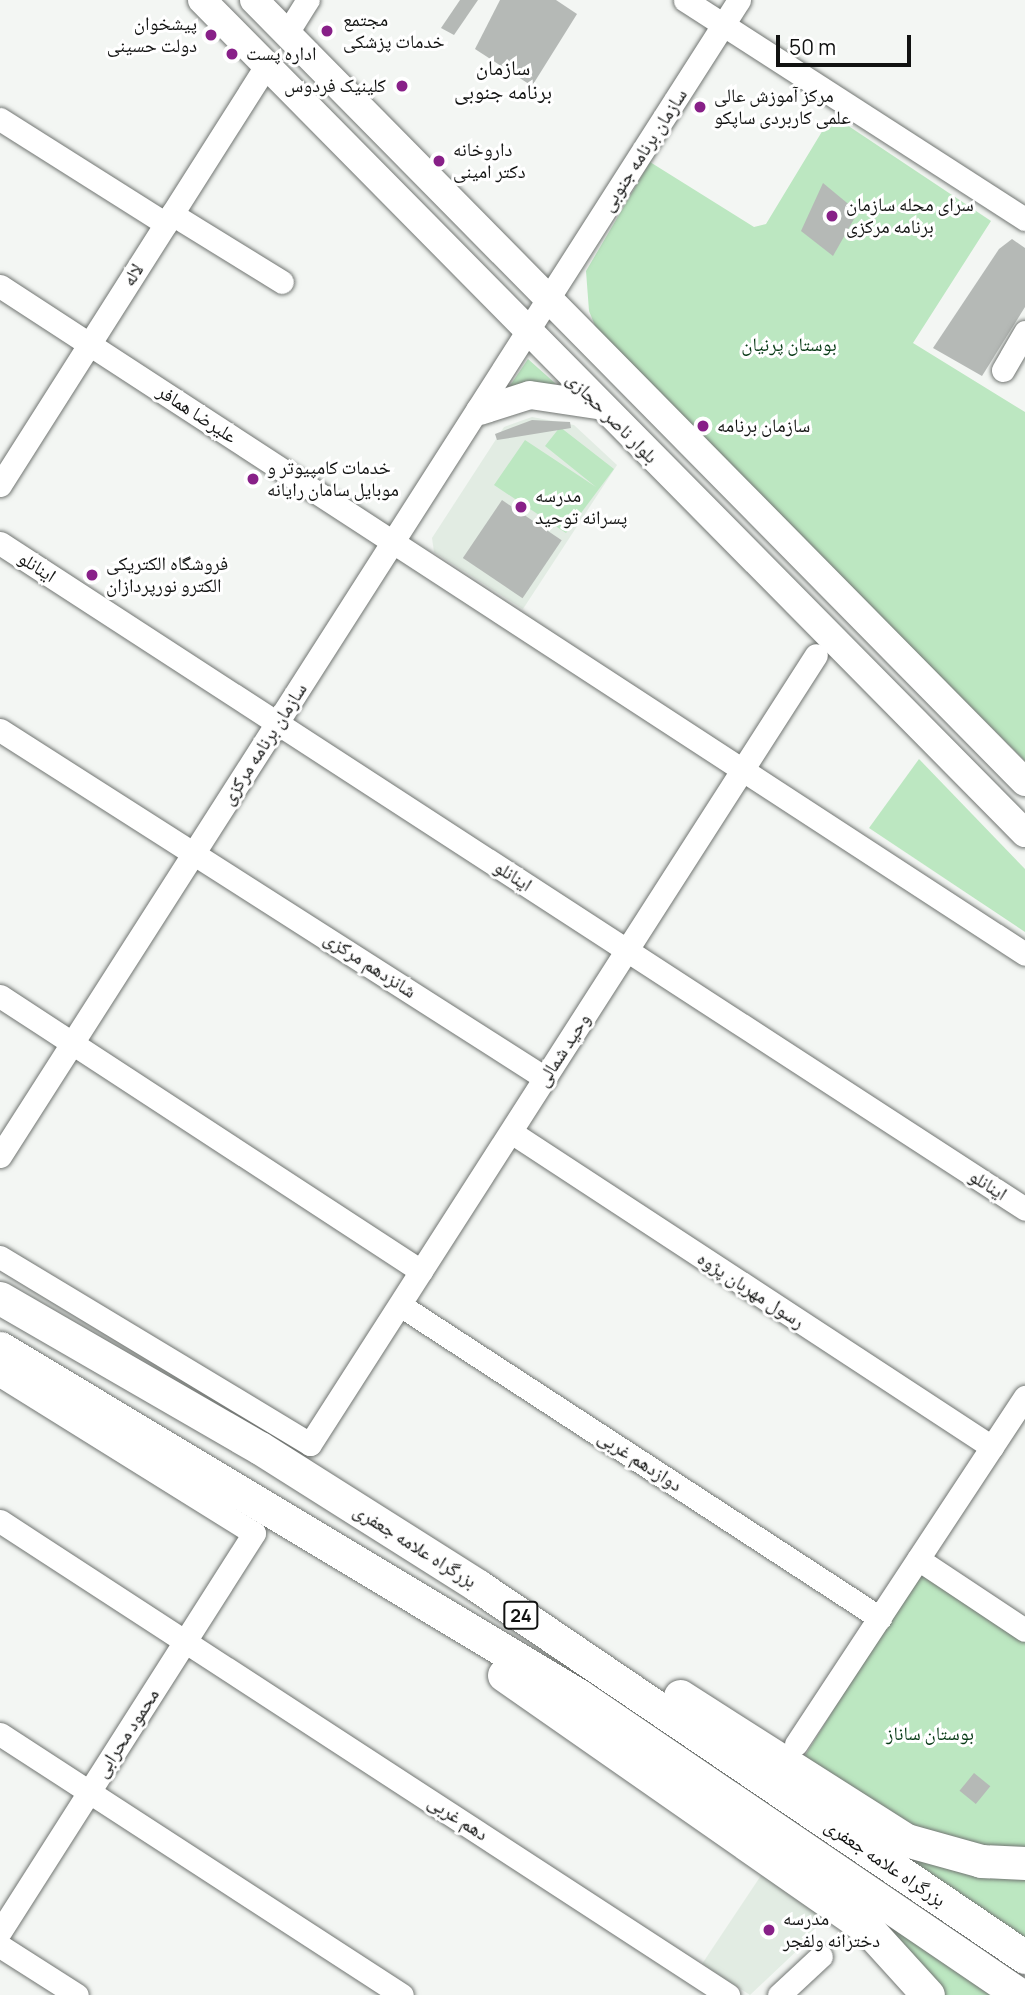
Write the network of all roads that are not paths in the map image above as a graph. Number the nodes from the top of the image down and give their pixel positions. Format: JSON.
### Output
{"nodes":[{"id":1,"x":202,"y":0,"type":"edge"},
{"id":2,"x":254,"y":0,"type":"edge"},
{"id":3,"x":308,"y":0,"type":"edge"},
{"id":4,"x":685,"y":0,"type":"edge"},
{"id":5,"x":739,"y":0,"type":"edge"},
{"id":6,"x":724,"y":25,"type":"junction"},
{"id":7,"x":287,"y":33,"type":"junction"},
{"id":8,"x":267,"y":65,"type":"junction"},
{"id":9,"x":0,"y":119,"type":"edge"},
{"id":10,"x":169,"y":219,"type":"junction"},
{"id":11,"x":1025,"y":219,"type":"edge"},
{"id":12,"x":282,"y":282,"type":"dead end"},
{"id":13,"x":0,"y":286,"type":"edge"},
{"id":14,"x":548,"y":300,"type":"junction"},
{"id":15,"x":527,"y":332,"type":"junction"},
{"id":16,"x":1025,"y":332,"type":"edge"},
{"id":17,"x":90,"y":344,"type":"junction"},
{"id":18,"x":1003,"y":370,"type":"dead end"},
{"id":19,"x":598,"y":405,"type":"junction"},
{"id":20,"x":480,"y":411,"type":"junction"},
{"id":21,"x":0,"y":485,"type":"edge"},
{"id":22,"x":394,"y":542,"type":"junction"},
{"id":23,"x":0,"y":543,"type":"edge"},
{"id":24,"x":816,"y":655,"type":"dead end"},
{"id":25,"x":278,"y":724,"type":"junction"},
{"id":26,"x":0,"y":730,"type":"edge"},
{"id":27,"x":743,"y":769,"type":"junction"},
{"id":28,"x":1025,"y":782,"type":"edge"},
{"id":29,"x":1024,"y":832,"type":"edge"},
{"id":30,"x":194,"y":852,"type":"junction"},
{"id":31,"x":627,"y":950,"type":"junction"},
{"id":32,"x":1025,"y":954,"type":"edge"},
{"id":33,"x":0,"y":996,"type":"edge"},
{"id":34,"x":73,"y":1042,"type":"junction"},
{"id":35,"x":545,"y":1078,"type":"junction"},
{"id":36,"x":511,"y":1132,"type":"junction"},
{"id":37,"x":0,"y":1156,"type":"edge"},
{"id":38,"x":1025,"y":1209,"type":"edge"},
{"id":39,"x":0,"y":1257,"type":"edge"},
{"id":40,"x":421,"y":1271,"type":"junction"},
{"id":41,"x":0,"y":1298,"type":"edge"},
{"id":42,"x":400,"y":1305,"type":"junction"},
{"id":43,"x":0,"y":1348,"type":"edge"},
{"id":44,"x":0,"y":1358,"type":"edge"},
{"id":45,"x":0,"y":1375,"type":"edge"},
{"id":46,"x":53,"y":1377,"type":"junction"},
{"id":47,"x":1025,"y":1396,"type":"edge"},
{"id":48,"x":992,"y":1447,"type":"junction"},
{"id":49,"x":0,"y":1521,"type":"edge"},
{"id":50,"x":324,"y":1544,"type":"junction"},
{"id":51,"x":919,"y":1559,"type":"junction"},
{"id":52,"x":478,"y":1586,"type":"junction"},
{"id":53,"x":880,"y":1618,"type":"junction"},
{"id":54,"x":1025,"y":1630,"type":"edge"},
{"id":55,"x":187,"y":1641,"type":"junction"},
{"id":56,"x":0,"y":1734,"type":"edge"},
{"id":57,"x":796,"y":1744,"type":"dead end"},
{"id":58,"x":89,"y":1792,"type":"junction"},
{"id":59,"x":1025,"y":1863,"type":"edge"},
{"id":60,"x":0,"y":1931,"type":"edge"},
{"id":61,"x":0,"y":1946,"type":"edge"},
{"id":62,"x":821,"y":1956,"type":"dead end"},
{"id":63,"x":1025,"y":1957,"type":"edge"},
{"id":64,"x":77,"y":1995,"type":"edge"},
{"id":65,"x":402,"y":1995,"type":"edge"},
{"id":66,"x":728,"y":1995,"type":"edge"},
{"id":67,"x":779,"y":1995,"type":"edge"},
{"id":68,"x":928,"y":1995,"type":"edge"},
{"id":69,"x":1020,"y":1995,"type":"edge"}],
"edges":[{"from":1,"to":8,"type":"main road","name":"بلوار ناصر حجازی"},
{"from":2,"to":7,"type":"main road","name":"بلوار ناصر حجازی"},
{"from":3,"to":7,"type":"street"},
{"from":4,"to":6,"type":"street"},
{"from":5,"to":6,"type":"street","name":"سازمان برنامه جنوبی"},
{"from":6,"to":11,"type":"street"},
{"from":6,"to":14,"type":"street","name":"سازمان برنامه جنوبی"},
{"from":7,"to":14,"type":"main road","name":"بلوار ناصر حجازی"},
{"from":8,"to":10,"type":"street","name":"لاله"},
{"from":8,"to":15,"type":"main road","name":"بلوار ناصر حجازی"},
{"from":9,"to":10,"type":"street"},
{"from":10,"to":12,"type":"street"},
{"from":10,"to":17,"type":"street","name":"لاله"},
{"from":13,"to":17,"type":"street","name":"علیرضا همافر"},
{"from":14,"to":15,"type":"street","name":"سازمان برنامه جنوبی"},
{"from":14,"to":28,"type":"main road","name":"بلوار ناصر حجازی"},
{"from":15,"to":19,"type":"main road","name":"بلوار ناصر حجازی"},
{"from":15,"to":20,"type":"street","name":"سازمان برنامه مرکزی"},
{"from":16,"to":18,"type":"street"},
{"from":17,"to":21,"type":"street","name":"لاله"},
{"from":17,"to":22,"type":"street","name":"علیرضا همافر"},
{"from":19,"to":20,"type":"main road"},
{"from":19,"to":29,"type":"main road","name":"بلوار ناصر حجازی"},
{"from":20,"to":22,"type":"street","name":"سازمان برنامه مرکزی"},
{"from":22,"to":25,"type":"street","name":"سازمان برنامه مرکزی"},
{"from":22,"to":27,"type":"street","name":"علیرضا همافر"},
{"from":23,"to":25,"type":"street","name":"اینانلو"},
{"from":24,"to":27,"type":"street","name":"وحید شمالی"},
{"from":25,"to":30,"type":"street","name":"سازمان برنامه مرکزی"},
{"from":25,"to":31,"type":"street","name":"اینانلو"},
{"from":26,"to":30,"type":"street","name":"شانزدهم مرکزی"},
{"from":27,"to":31,"type":"street","name":"وحید شمالی"},
{"from":27,"to":32,"type":"street","name":"علیرضا همافر"},
{"from":30,"to":34,"type":"street","name":"سازمان برنامه مرکزی"},
{"from":30,"to":35,"type":"street","name":"شانزدهم مرکزی"},
{"from":31,"to":35,"type":"street","name":"وحید شمالی"},
{"from":31,"to":38,"type":"street","name":"اینانلو"},
{"from":33,"to":34,"type":"street"},
{"from":34,"to":37,"type":"street","name":"سازمان برنامه مرکزی"},
{"from":34,"to":40,"type":"street"},
{"from":35,"to":36,"type":"street","name":"وحید شمالی"},
{"from":36,"to":40,"type":"street","name":"وحید شمالی"},
{"from":36,"to":48,"type":"street","name":"رسول مهربان پژوه"},
{"from":39,"to":42,"type":"street","name":"وحید شمالی"},
{"from":40,"to":42,"type":"street","name":"وحید شمالی"},
{"from":41,"to":52,"type":"highway","name":"بزرگراه علامه جعفری","number":"24"},
{"from":42,"to":53,"type":"street","name":"دوازدهم غربی"},
{"from":43,"to":46,"type":"highway","name":"بزرگراه علامه جعفری","number":"24"},
{"from":44,"to":46,"type":"street"},
{"from":45,"to":55,"type":"street","name":"محمود محرابی"},
{"from":46,"to":50,"type":"highway","name":"بزرگراه علامه جعفری","number":"24"},
{"from":47,"to":48,"type":"street"},
{"from":48,"to":51,"type":"street"},
{"from":49,"to":55,"type":"street","name":"دهم غربی"},
{"from":50,"to":68,"type":"highway"},
{"from":50,"to":69,"type":"highway","name":"بزرگراه علامه جعفری","number":"24"},
{"from":51,"to":53,"type":"street"},
{"from":51,"to":54,"type":"street"},
{"from":52,"to":59,"type":"highway"},
{"from":52,"to":63,"type":"highway","name":"بزرگراه علامه جعفری","number":"24"},
{"from":53,"to":57,"type":"street"},
{"from":55,"to":58,"type":"street","name":"محمود محرابی"},
{"from":55,"to":66,"type":"street","name":"دهم غربی"},
{"from":56,"to":58,"type":"street"},
{"from":58,"to":60,"type":"street","name":"محمود محرابی"},
{"from":58,"to":65,"type":"street"},
{"from":61,"to":64,"type":"street"},
{"from":62,"to":67,"type":"street"}]}
